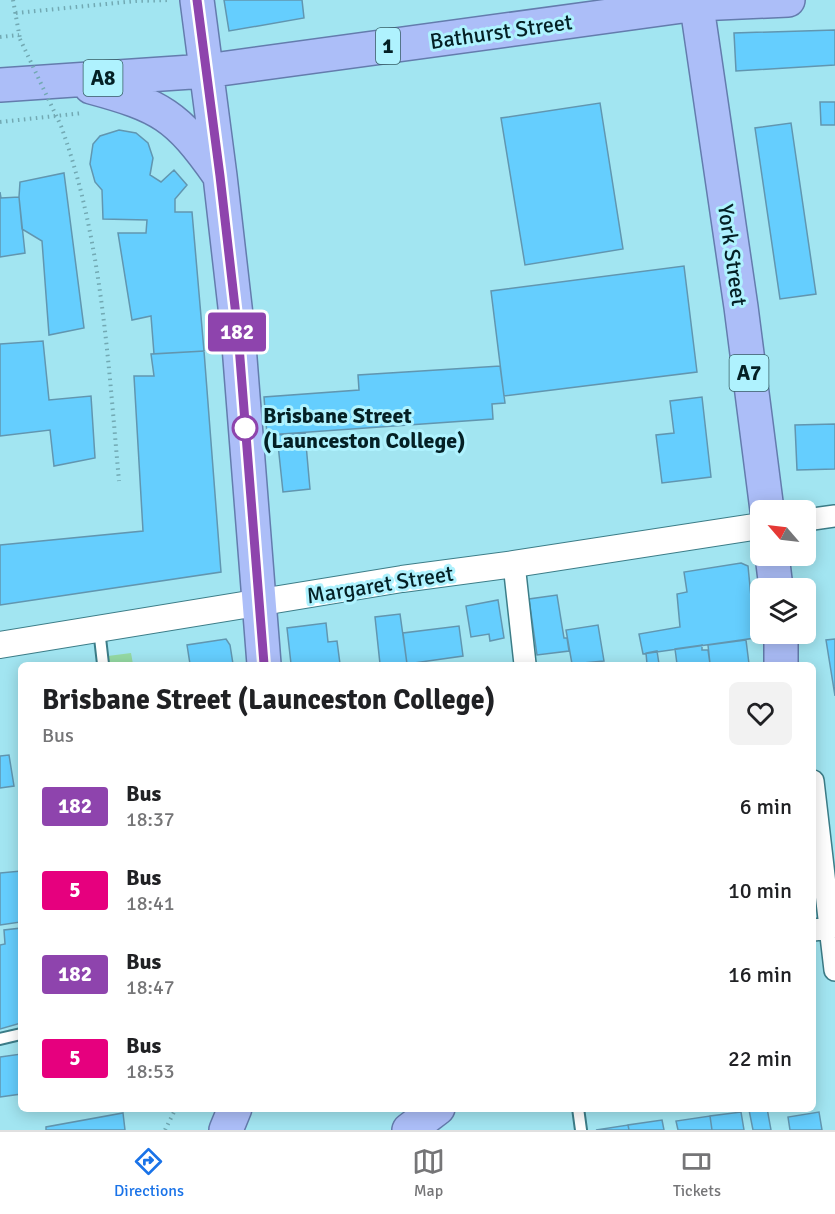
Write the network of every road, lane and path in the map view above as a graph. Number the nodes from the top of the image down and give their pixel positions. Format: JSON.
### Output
{"nodes":[{"id":1,"x":13,"y":0,"type":"edge"},
{"id":2,"x":171,"y":0,"type":"edge"},
{"id":3,"x":197,"y":0,"type":"edge"},
{"id":4,"x":788,"y":0,"type":"edge"},
{"id":5,"x":697,"y":2,"type":"edge"},
{"id":6,"x":15,"y":13,"type":"junction"},
{"id":7,"x":0,"y":37,"type":"edge"},
{"id":8,"x":19,"y":37,"type":"junction"},
{"id":9,"x":206,"y":71,"type":"junction"},
{"id":10,"x":66,"y":80,"type":"junction"},
{"id":11,"x":0,"y":85,"type":"edge"},
{"id":12,"x":92,"y":113,"type":"dead end"},
{"id":13,"x":0,"y":122,"type":"edge"},
{"id":14,"x":220,"y":176,"type":"junction"},
{"id":15,"x":119,"y":481,"type":"dead end"},
{"id":16,"x":765,"y":500,"type":"edge"},
{"id":17,"x":835,"y":516,"type":"edge"},
{"id":18,"x":816,"y":519,"type":"edge"},
{"id":19,"x":750,"y":528,"type":"edge"},
{"id":20,"x":514,"y":564,"type":"junction"},
{"id":21,"x":259,"y":603,"type":"junction"},
{"id":22,"x":99,"y":629,"type":"junction"},
{"id":23,"x":0,"y":645,"type":"edge"},
{"id":24,"x":103,"y":662,"type":"edge"},
{"id":25,"x":264,"y":662,"type":"edge"},
{"id":26,"x":525,"y":662,"type":"edge"},
{"id":27,"x":816,"y":831,"type":"edge"},
{"id":28,"x":822,"y":929,"type":"edge"},
{"id":29,"x":835,"y":970,"type":"edge"},
{"id":30,"x":18,"y":1035,"type":"edge"},
{"id":31,"x":0,"y":1039,"type":"edge"},
{"id":32,"x":174,"y":1112,"type":"edge"},
{"id":33,"x":233,"y":1112,"type":"edge"},
{"id":34,"x":433,"y":1112,"type":"edge"},
{"id":35,"x":579,"y":1112,"type":"edge"},
{"id":36,"x":165,"y":1130,"type":"edge"},
{"id":37,"x":225,"y":1130,"type":"edge"},
{"id":38,"x":409,"y":1130,"type":"edge"},
{"id":39,"x":581,"y":1130,"type":"edge"}],
"edges":[{"from":1,"to":6,"type":"path"},
{"from":2,"to":6,"type":"path"},
{"from":3,"to":9,"type":"highway"},
{"from":4,"to":5,"type":"highway","name":"Bathurst Street","number":"1"},
{"from":5,"to":9,"type":"highway","name":"Bathurst Street","number":"1"},
{"from":5,"to":16,"type":"highway","name":"York Street","number":"A7"},
{"from":6,"to":8,"type":"path"},
{"from":7,"to":8,"type":"path"},
{"from":8,"to":15,"type":"path","bridge":true},
{"from":9,"to":10,"type":"highway","name":"Bathurst Street","number":"A8"},
{"from":9,"to":14,"type":"highway"},
{"from":10,"to":11,"type":"highway","name":"Bathurst Street","number":"A8"},
{"from":10,"to":14,"type":"highway"},
{"from":12,"to":13,"type":"path"},
{"from":14,"to":21,"type":"highway"},
{"from":17,"to":18,"type":"street"},
{"from":19,"to":20,"type":"street","name":"Margaret Street"},
{"from":20,"to":21,"type":"street","name":"Margaret Street"},
{"from":20,"to":26,"type":"street"},
{"from":21,"to":22,"type":"street","name":"Margaret Street"},
{"from":21,"to":25,"type":"highway"},
{"from":22,"to":23,"type":"street","name":"Margaret Street"},
{"from":22,"to":24,"type":"lane"},
{"from":27,"to":28,"type":"street"},
{"from":28,"to":29,"type":"street"},
{"from":30,"to":31,"type":"lane"},
{"from":32,"to":36,"type":"path"},
{"from":33,"to":37,"type":"highway"},
{"from":34,"to":38,"type":"highway"},
{"from":35,"to":39,"type":"lane"}]}
